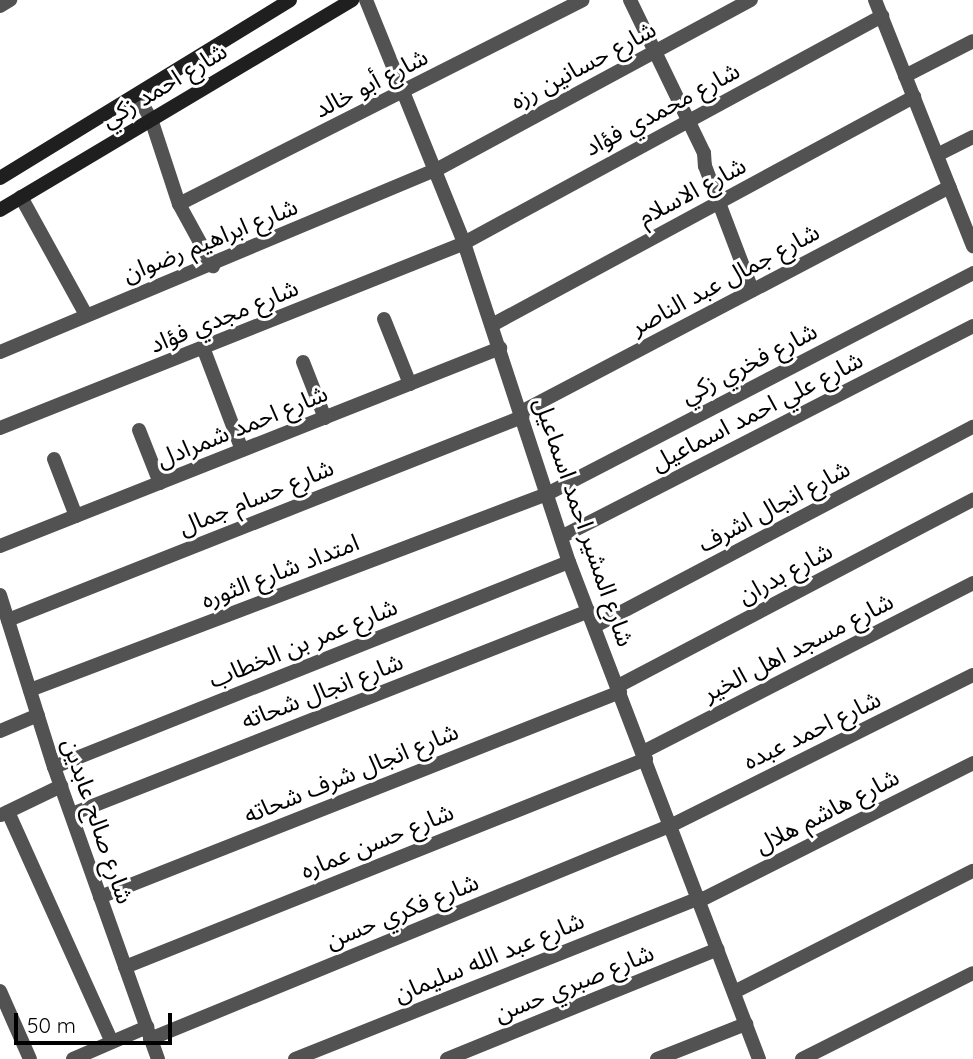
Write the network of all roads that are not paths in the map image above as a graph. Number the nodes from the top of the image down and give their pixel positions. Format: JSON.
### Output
{"nodes":[{"id":1,"x":10,"y":0,"type":"edge"},
{"id":2,"x":290,"y":0,"type":"edge"},
{"id":3,"x":352,"y":0,"type":"edge"},
{"id":4,"x":366,"y":0,"type":"edge"},
{"id":5,"x":582,"y":0,"type":"edge"},
{"id":6,"x":630,"y":0,"type":"edge"},
{"id":7,"x":751,"y":0,"type":"edge"},
{"id":8,"x":875,"y":0,"type":"edge"},
{"id":9,"x":0,"y":6,"type":"edge"},
{"id":10,"x":882,"y":16,"type":"junction"},
{"id":11,"x":973,"y":41,"type":"edge"},
{"id":12,"x":654,"y":53,"type":"junction"},
{"id":13,"x":905,"y":76,"type":"junction"},
{"id":14,"x":404,"y":93,"type":"junction"},
{"id":15,"x":137,"y":94,"type":"junction"},
{"id":16,"x":914,"y":97,"type":"junction"},
{"id":17,"x":151,"y":119,"type":"junction"},
{"id":18,"x":689,"y":121,"type":"junction"},
{"id":19,"x":973,"y":137,"type":"edge"},
{"id":20,"x":937,"y":155,"type":"junction"},
{"id":21,"x":436,"y":170,"type":"junction"},
{"id":22,"x":0,"y":178,"type":"edge"},
{"id":23,"x":950,"y":187,"type":"junction"},
{"id":24,"x":21,"y":197,"type":"junction"},
{"id":25,"x":720,"y":202,"type":"junction"},
{"id":26,"x":179,"y":204,"type":"junction"},
{"id":27,"x":0,"y":211,"type":"edge"},
{"id":28,"x":969,"y":226,"type":"edge"},
{"id":29,"x":464,"y":243,"type":"junction"},
{"id":30,"x":973,"y":246,"type":"edge"},
{"id":31,"x":213,"y":266,"type":"junction"},
{"id":32,"x":973,"y":273,"type":"edge"},
{"id":33,"x":752,"y":290,"type":"junction"},
{"id":34,"x":85,"y":313,"type":"junction"},
{"id":35,"x":384,"y":318,"type":"dead end"},
{"id":36,"x":492,"y":325,"type":"junction"},
{"id":37,"x":973,"y":326,"type":"edge"},
{"id":38,"x":500,"y":348,"type":"junction"},
{"id":39,"x":204,"y":350,"type":"junction"},
{"id":40,"x":0,"y":352,"type":"edge"},
{"id":41,"x":303,"y":362,"type":"dead end"},
{"id":42,"x":410,"y":384,"type":"junction"},
{"id":43,"x":521,"y":414,"type":"junction"},
{"id":44,"x":325,"y":418,"type":"junction"},
{"id":45,"x":973,"y":427,"type":"edge"},
{"id":46,"x":0,"y":428,"type":"edge"},
{"id":47,"x":139,"y":430,"type":"dead end"},
{"id":48,"x":242,"y":450,"type":"junction"},
{"id":49,"x":54,"y":459,"type":"dead end"},
{"id":50,"x":160,"y":483,"type":"junction"},
{"id":51,"x":547,"y":494,"type":"junction"},
{"id":52,"x":973,"y":500,"type":"edge"},
{"id":53,"x":76,"y":516,"type":"junction"},
{"id":54,"x":561,"y":537,"type":"junction"},
{"id":55,"x":0,"y":546,"type":"edge"},
{"id":56,"x":569,"y":562,"type":"junction"},
{"id":57,"x":973,"y":583,"type":"edge"},
{"id":58,"x":0,"y":595,"type":"edge"},
{"id":59,"x":589,"y":611,"type":"junction"},
{"id":60,"x":8,"y":620,"type":"junction"},
{"id":61,"x":595,"y":626,"type":"junction"},
{"id":62,"x":973,"y":675,"type":"edge"},
{"id":63,"x":619,"y":689,"type":"junction"},
{"id":64,"x":30,"y":690,"type":"junction"},
{"id":65,"x":38,"y":715,"type":"junction"},
{"id":66,"x":0,"y":731,"type":"edge"},
{"id":67,"x":645,"y":755,"type":"junction"},
{"id":68,"x":973,"y":763,"type":"edge"},
{"id":69,"x":54,"y":767,"type":"junction"},
{"id":70,"x":61,"y":786,"type":"junction"},
{"id":71,"x":4,"y":814,"type":"edge"},
{"id":72,"x":72,"y":814,"type":"junction"},
{"id":73,"x":672,"y":825,"type":"junction"},
{"id":74,"x":973,"y":871,"type":"edge"},
{"id":75,"x":100,"y":897,"type":"junction"},
{"id":76,"x":700,"y":899,"type":"junction"},
{"id":77,"x":718,"y":949,"type":"junction"},
{"id":78,"x":125,"y":967,"type":"junction"},
{"id":79,"x":973,"y":973,"type":"edge"},
{"id":80,"x":0,"y":991,"type":"edge"},
{"id":81,"x":734,"y":992,"type":"junction"},
{"id":82,"x":746,"y":1024,"type":"junction"},
{"id":83,"x":149,"y":1033,"type":"junction"},
{"id":84,"x":112,"y":1042,"type":"junction"},
{"id":85,"x":30,"y":1059,"type":"edge"},
{"id":86,"x":73,"y":1059,"type":"edge"},
{"id":87,"x":158,"y":1059,"type":"edge"},
{"id":88,"x":295,"y":1059,"type":"edge"},
{"id":89,"x":447,"y":1059,"type":"edge"},
{"id":90,"x":657,"y":1059,"type":"edge"},
{"id":91,"x":759,"y":1059,"type":"edge"},
{"id":92,"x":802,"y":1059,"type":"edge"}],
"edges":[{"from":1,"to":9,"type":"street"},
{"from":2,"to":15,"type":"street","name":"شارع احمد زكي"},
{"from":3,"to":17,"type":"street","name":"شارع احمد زكي"},
{"from":4,"to":14,"type":"street","name":"شارع المشير احمد اسماعيل"},
{"from":5,"to":14,"type":"street","name":"شارع أبو خالد"},
{"from":6,"to":12,"type":"street"},
{"from":7,"to":12,"type":"street","name":"شارع حسانين رزه"},
{"from":8,"to":10,"type":"street"},
{"from":10,"to":13,"type":"street"},
{"from":10,"to":18,"type":"street","name":"شارع محمدي فؤاد"},
{"from":11,"to":13,"type":"street"},
{"from":12,"to":18,"type":"street"},
{"from":12,"to":21,"type":"street","name":"شارع حسانين رزه"},
{"from":13,"to":16,"type":"street"},
{"from":14,"to":21,"type":"street","name":"شارع المشير احمد اسماعيل"},
{"from":14,"to":26,"type":"street","name":"شارع أبو خالد"},
{"from":15,"to":17,"type":"street"},
{"from":15,"to":22,"type":"street","name":"شارع احمد زكي"},
{"from":16,"to":20,"type":"street"},
{"from":16,"to":25,"type":"street","name":"شارع الاسلام"},
{"from":17,"to":24,"type":"street","name":"شارع احمد زكي"},
{"from":17,"to":26,"type":"street"},
{"from":18,"to":25,"type":"street"},
{"from":18,"to":29,"type":"street","name":"شارع محمدي فؤاد"},
{"from":19,"to":20,"type":"street"},
{"from":20,"to":23,"type":"street"},
{"from":21,"to":29,"type":"street","name":"شارع المشير احمد اسماعيل"},
{"from":21,"to":31,"type":"street","name":"شارع ابراهيم رضوان"},
{"from":23,"to":28,"type":"street"},
{"from":23,"to":33,"type":"street","name":"شارع جمال عبد الناصر"},
{"from":24,"to":27,"type":"street","name":"شارع احمد زكي"},
{"from":24,"to":34,"type":"street"},
{"from":25,"to":33,"type":"street"},
{"from":25,"to":36,"type":"street","name":"شارع الاسلام"},
{"from":26,"to":31,"type":"street"},
{"from":28,"to":30,"type":"street"},
{"from":29,"to":36,"type":"street","name":"شارع المشير احمد اسماعيل"},
{"from":29,"to":39,"type":"street","name":"شارع مجدي فؤاد"},
{"from":31,"to":34,"type":"street","name":"شارع ابراهيم رضوان"},
{"from":32,"to":51,"type":"street","name":"شارع فخري زكي"},
{"from":33,"to":43,"type":"street","name":"شارع جمال عبد الناصر"},
{"from":34,"to":40,"type":"street","name":"شارع ابراهيم رضوان"},
{"from":35,"to":42,"type":"street"},
{"from":36,"to":38,"type":"street","name":"شارع المشير احمد اسماعيل"},
{"from":37,"to":54,"type":"street","name":"شارع علي احمد اسماعيل"},
{"from":38,"to":42,"type":"street","name":"شارع احمد شمرادل"},
{"from":38,"to":43,"type":"street","name":"شارع المشير احمد اسماعيل"},
{"from":39,"to":46,"type":"street","name":"شارع مجدي فؤاد"},
{"from":39,"to":48,"type":"street"},
{"from":41,"to":44,"type":"street"},
{"from":42,"to":44,"type":"street","name":"شارع احمد شمرادل"},
{"from":43,"to":51,"type":"street","name":"شارع المشير احمد اسماعيل"},
{"from":43,"to":60,"type":"street","name":"شارع حسام جمال"},
{"from":44,"to":48,"type":"street","name":"شارع احمد شمرادل"},
{"from":45,"to":61,"type":"street","name":"شارع انجال اشرف"},
{"from":47,"to":50,"type":"street"},
{"from":48,"to":50,"type":"street","name":"شارع احمد شمرادل"},
{"from":49,"to":53,"type":"street"},
{"from":50,"to":53,"type":"street","name":"شارع احمد شمرادل"},
{"from":51,"to":54,"type":"street","name":"شارع المشير احمد اسماعيل"},
{"from":51,"to":64,"type":"street","name":"امتداد شارع الثوره"},
{"from":52,"to":63,"type":"street","name":"شارع بدران"},
{"from":53,"to":55,"type":"street","name":"شارع احمد شمرادل"},
{"from":54,"to":56,"type":"street","name":"شارع المشير احمد اسماعيل"},
{"from":56,"to":59,"type":"street","name":"شارع المشير احمد اسماعيل"},
{"from":56,"to":69,"type":"street","name":"شارع عمر بن الخطاب"},
{"from":57,"to":67,"type":"street","name":"شارع مسجد اهل الخير"},
{"from":58,"to":60,"type":"street","name":"شارع صالح عابدين"},
{"from":59,"to":61,"type":"street","name":"شارع المشير احمد اسماعيل"},
{"from":59,"to":72,"type":"street","name":"شارع انجال شحاته"},
{"from":60,"to":64,"type":"street","name":"شارع صالح عابدين"},
{"from":61,"to":63,"type":"street","name":"شارع المشير احمد اسماعيل"},
{"from":62,"to":73,"type":"street","name":"شارع احمد عبده"},
{"from":63,"to":67,"type":"street","name":"شارع المشير احمد اسماعيل"},
{"from":63,"to":75,"type":"street","name":"شارع انجال شرف شحاته"},
{"from":64,"to":65,"type":"street","name":"شارع صالح عابدين"},
{"from":65,"to":66,"type":"street"},
{"from":65,"to":69,"type":"street","name":"شارع صالح عابدين"},
{"from":67,"to":73,"type":"street","name":"شارع المشير احمد اسماعيل"},
{"from":67,"to":78,"type":"street","name":"شارع حسن عماره"},
{"from":68,"to":76,"type":"street","name":"شارع هاشم هلال"},
{"from":69,"to":70,"type":"street","name":"شارع صالح عابدين"},
{"from":70,"to":71,"type":"street"},
{"from":70,"to":72,"type":"street","name":"شارع صالح عابدين"},
{"from":71,"to":84,"type":"street"},
{"from":72,"to":75,"type":"street","name":"شارع صالح عابدين"},
{"from":73,"to":76,"type":"street","name":"شارع المشير احمد اسماعيل"},
{"from":73,"to":83,"type":"street","name":"شارع فكري حسن"},
{"from":74,"to":81,"type":"street"},
{"from":75,"to":78,"type":"street","name":"شارع صالح عابدين"},
{"from":76,"to":77,"type":"street","name":"شارع المشير احمد اسماعيل"},
{"from":76,"to":88,"type":"street","name":"شارع عبد الله سليمان"},
{"from":77,"to":81,"type":"street","name":"شارع المشير احمد اسماعيل"},
{"from":77,"to":89,"type":"street","name":"شارع صبري حسن"},
{"from":78,"to":83,"type":"street","name":"شارع صالح عابدين"},
{"from":79,"to":92,"type":"street"},
{"from":80,"to":85,"type":"street"},
{"from":81,"to":82,"type":"street","name":"شارع المشير احمد اسماعيل"},
{"from":82,"to":90,"type":"street"},
{"from":82,"to":91,"type":"street","name":"شارع المشير احمد اسماعيل"},
{"from":83,"to":84,"type":"street","name":"شارع فكري حسن"},
{"from":83,"to":87,"type":"street","name":"شارع صالح عابدين"},
{"from":84,"to":86,"type":"street","name":"شارع فكري حسن"}]}
